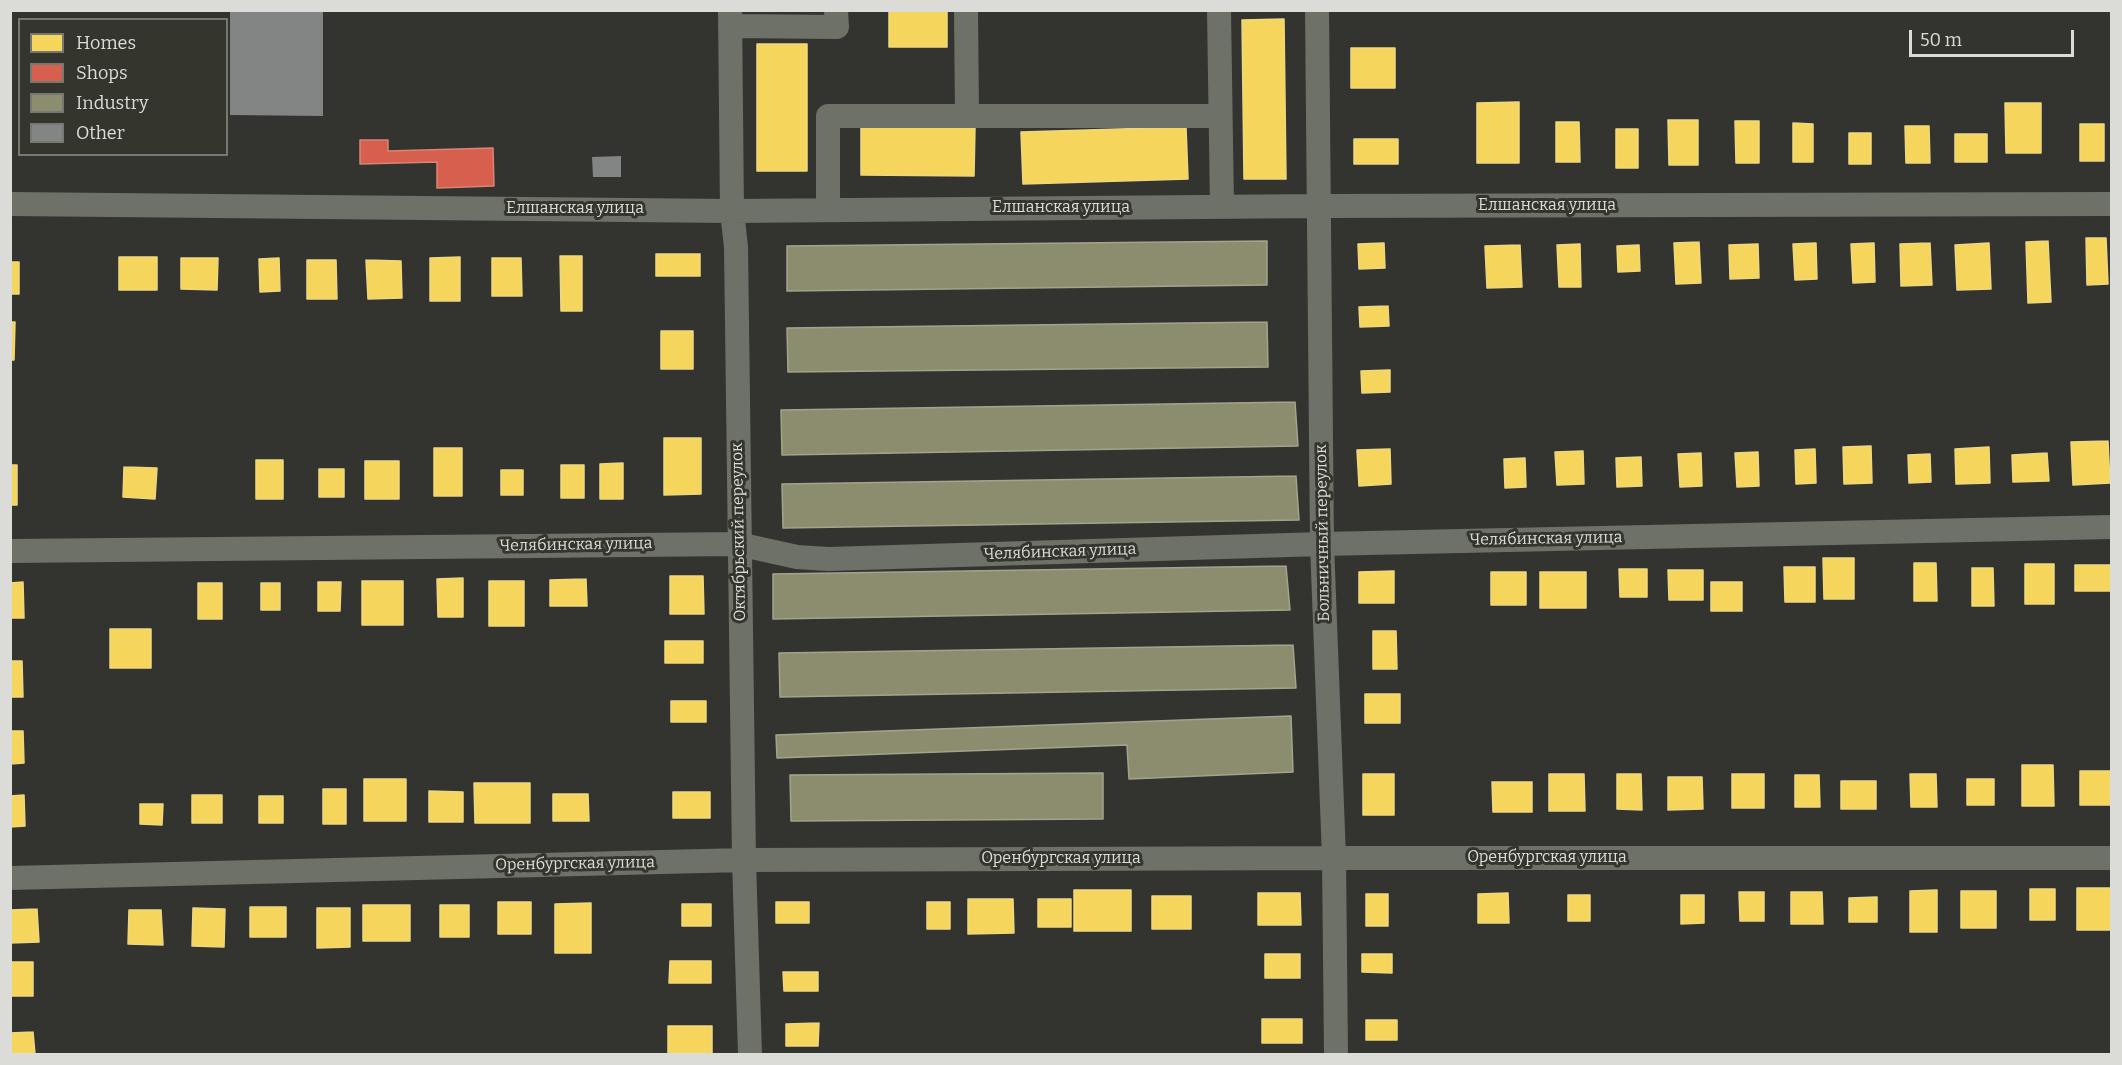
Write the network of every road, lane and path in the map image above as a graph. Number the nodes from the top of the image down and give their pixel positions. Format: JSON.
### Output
{"nodes":[{"id":1,"x":836,"y":10,"type":"edge"},
{"id":2,"x":966,"y":10,"type":"edge"},
{"id":3,"x":1219,"y":10,"type":"edge"},
{"id":4,"x":1317,"y":10,"type":"edge"},
{"id":5,"x":730,"y":18,"type":"edge"},
{"id":6,"x":967,"y":116,"type":"junction"},
{"id":7,"x":1220,"y":116,"type":"junction"},
{"id":8,"x":10,"y":204,"type":"edge"},
{"id":9,"x":2112,"y":204,"type":"edge"},
{"id":10,"x":1319,"y":206,"type":"junction"},
{"id":11,"x":1222,"y":207,"type":"junction"},
{"id":12,"x":828,"y":210,"type":"junction"},
{"id":13,"x":732,"y":211,"type":"junction"},
{"id":14,"x":2112,"y":527,"type":"edge"},
{"id":15,"x":738,"y":544,"type":"junction"},
{"id":16,"x":1322,"y":544,"type":"junction"},
{"id":17,"x":10,"y":551,"type":"edge"},
{"id":18,"x":1334,"y":858,"type":"junction"},
{"id":19,"x":2112,"y":858,"type":"edge"},
{"id":20,"x":744,"y":860,"type":"junction"},
{"id":21,"x":10,"y":878,"type":"edge"},
{"id":22,"x":750,"y":1054,"type":"edge"},
{"id":23,"x":1336,"y":1054,"type":"edge"}],
"edges":[{"from":1,"to":5,"type":"street"},
{"from":2,"to":6,"type":"street"},
{"from":3,"to":7,"type":"street"},
{"from":4,"to":10,"type":"street","name":"Больничный переулок"},
{"from":5,"to":13,"type":"street","name":"Октябрьский переулок"},
{"from":6,"to":7,"type":"street"},
{"from":6,"to":12,"type":"street"},
{"from":7,"to":11,"type":"street"},
{"from":8,"to":13,"type":"street","name":"Елшанская улица"},
{"from":9,"to":10,"type":"street","name":"Елшанская улица"},
{"from":10,"to":11,"type":"street","name":"Елшанская улица"},
{"from":10,"to":16,"type":"street","name":"Больничный переулок"},
{"from":11,"to":12,"type":"street","name":"Елшанская улица"},
{"from":12,"to":13,"type":"street","name":"Елшанская улица"},
{"from":13,"to":15,"type":"street","name":"Октябрьский переулок"},
{"from":14,"to":16,"type":"street","name":"Челябинская улица"},
{"from":15,"to":16,"type":"street","name":"Челябинская улица"},
{"from":15,"to":17,"type":"street","name":"Челябинская улица"},
{"from":15,"to":20,"type":"street","name":"Октябрьский переулок"},
{"from":16,"to":18,"type":"street","name":"Больничный переулок"},
{"from":18,"to":19,"type":"street","name":"Оренбургская улица"},
{"from":18,"to":20,"type":"street","name":"Оренбургская улица"},
{"from":18,"to":23,"type":"street","name":"Больничный переулок"},
{"from":20,"to":21,"type":"street","name":"Оренбургская улица"},
{"from":20,"to":22,"type":"street","name":"Октябрьский переулок"}]}
